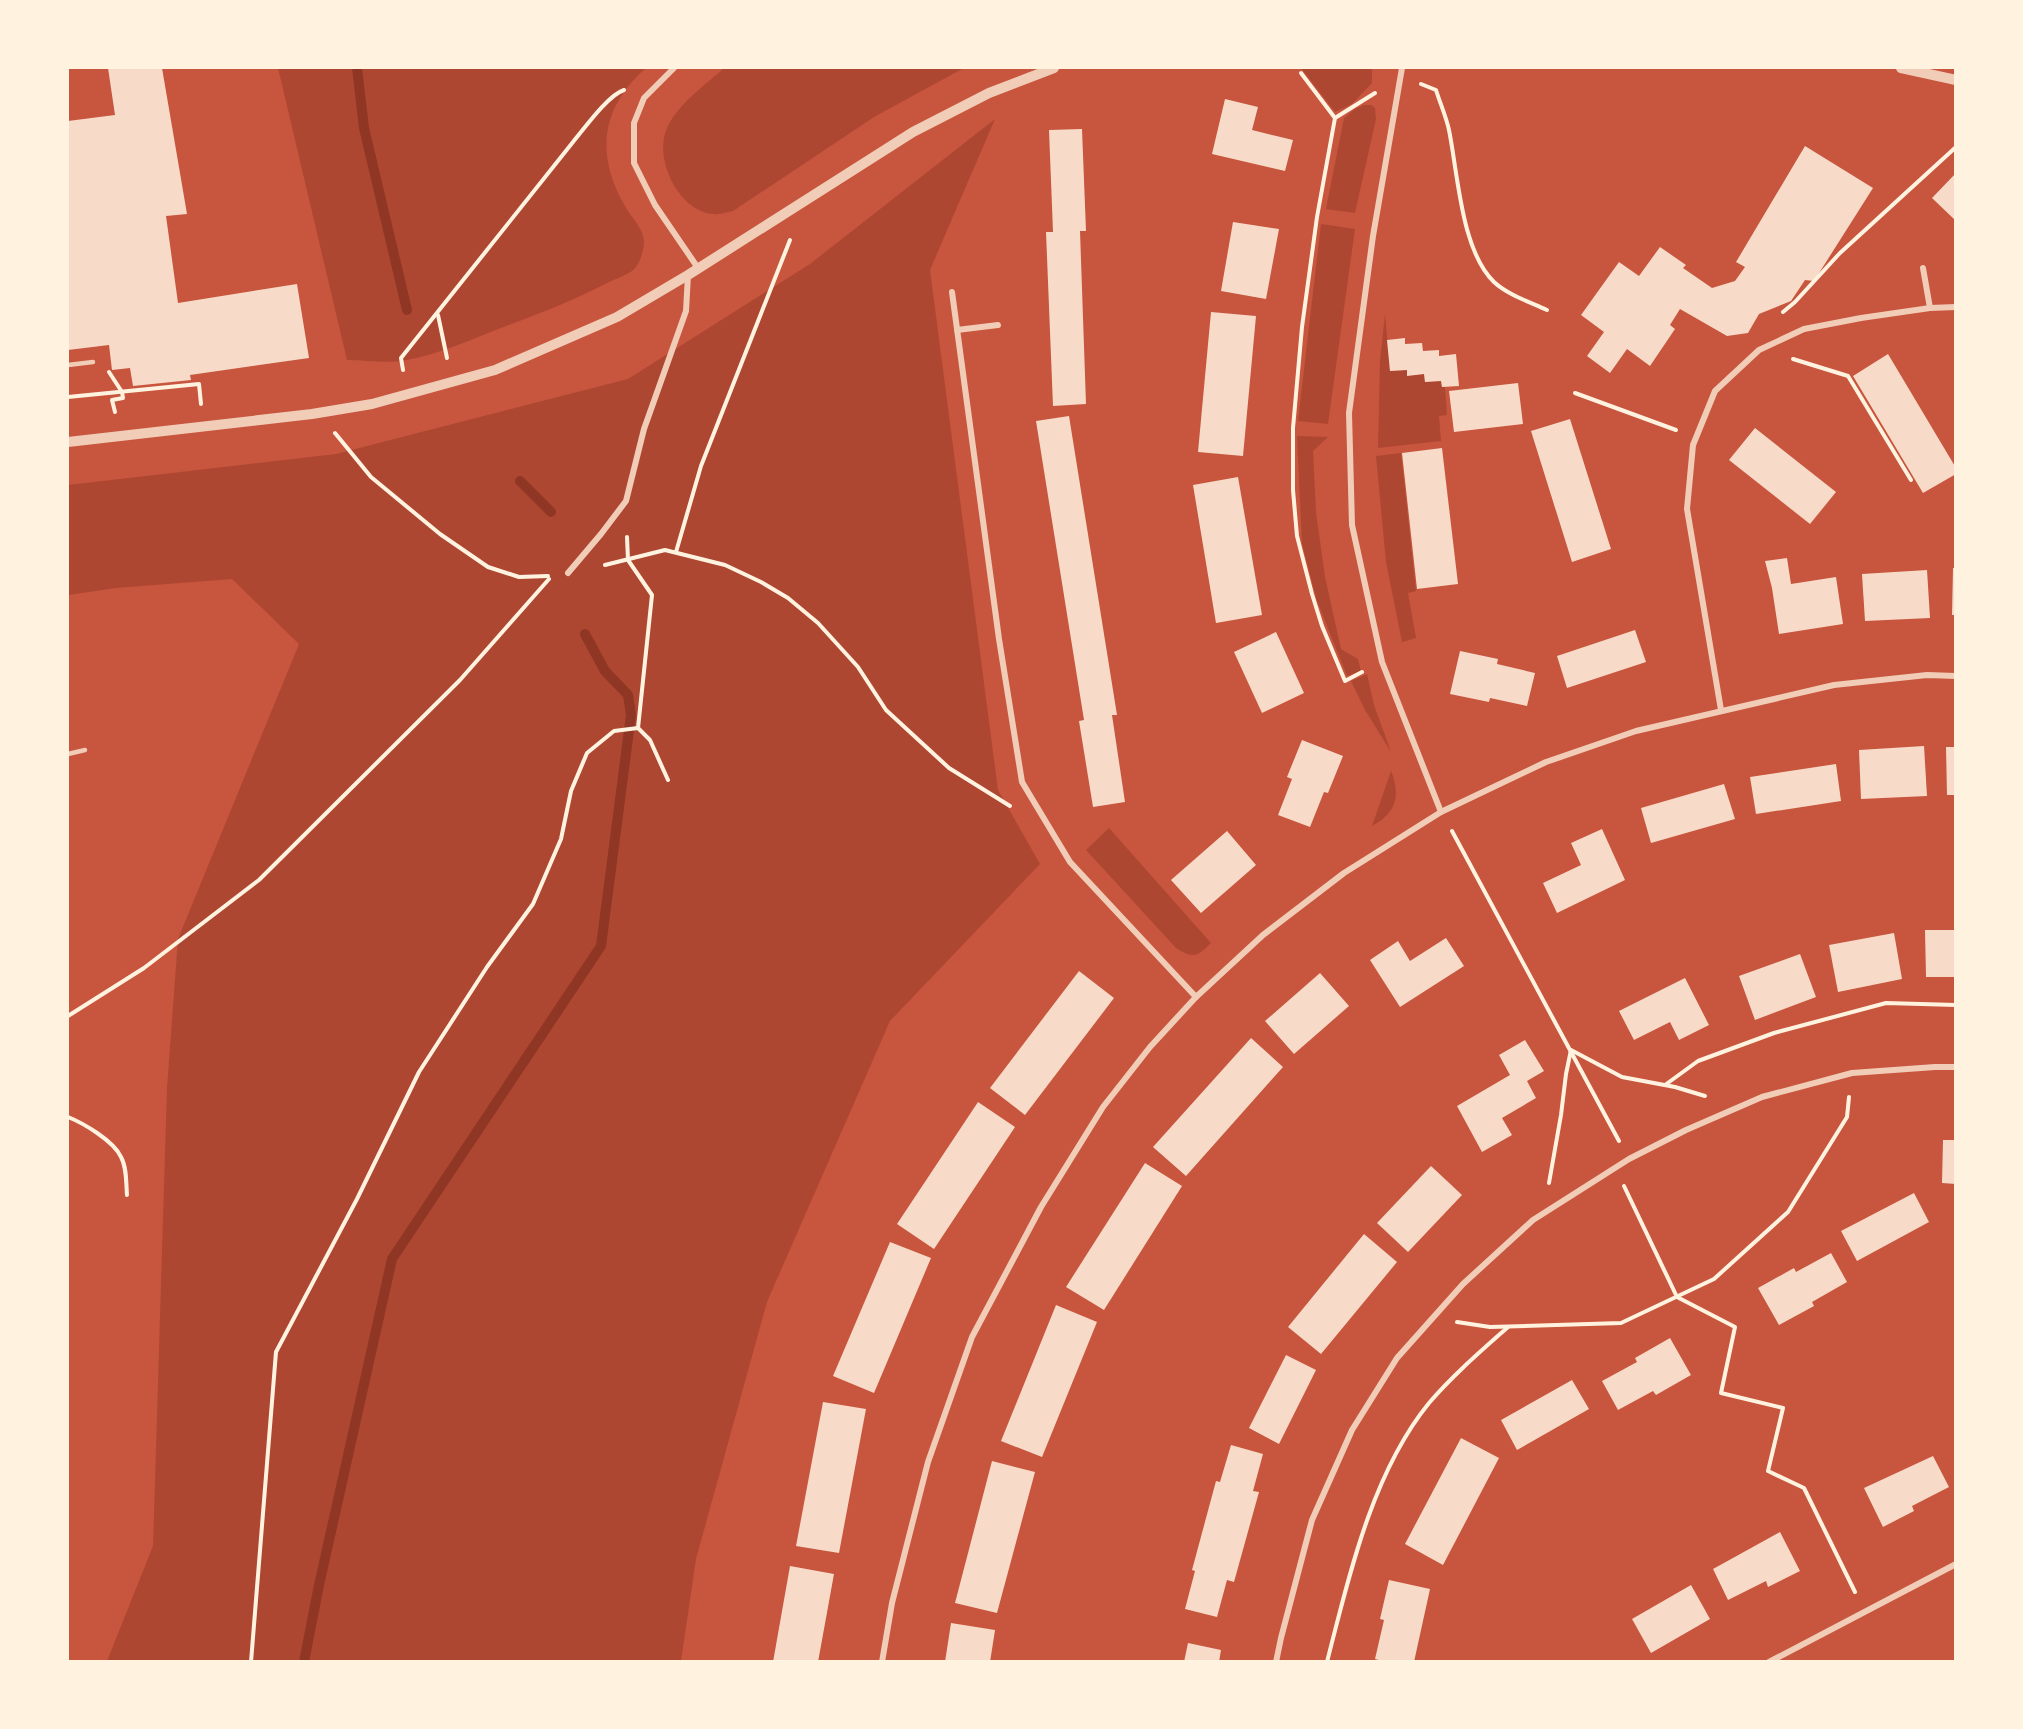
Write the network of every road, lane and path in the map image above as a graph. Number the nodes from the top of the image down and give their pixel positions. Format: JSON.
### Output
{"nodes":[{"id":1,"x":674,"y":68,"type":"edge"},
{"id":2,"x":1054,"y":68,"type":"edge"},
{"id":3,"x":1402,"y":68,"type":"edge"},
{"id":4,"x":1901,"y":68,"type":"edge"},
{"id":5,"x":1301,"y":73,"type":"dead end"},
{"id":6,"x":1956,"y":80,"type":"edge"},
{"id":7,"x":1401,"y":83,"type":"junction"},
{"id":8,"x":1418,"y":83,"type":"dead end"},
{"id":9,"x":633,"y":87,"type":"dead end"},
{"id":10,"x":1335,"y":118,"type":"junction"},
{"id":11,"x":1956,"y":147,"type":"edge"},
{"id":12,"x":804,"y":201,"type":"junction"},
{"id":13,"x":698,"y":268,"type":"junction"},
{"id":14,"x":1923,"y":268,"type":"dead end"},
{"id":15,"x":688,"y":275,"type":"junction"},
{"id":16,"x":952,"y":292,"type":"dead end"},
{"id":17,"x":1956,"y":307,"type":"edge"},
{"id":18,"x":1930,"y":308,"type":"junction"},
{"id":19,"x":1547,"y":310,"type":"dead end"},
{"id":20,"x":437,"y":315,"type":"junction"},
{"id":21,"x":1779,"y":316,"type":"dead end"},
{"id":22,"x":998,"y":325,"type":"dead end"},
{"id":23,"x":957,"y":330,"type":"junction"},
{"id":24,"x":1761,"y":349,"type":"junction"},
{"id":25,"x":93,"y":362,"type":"joint"},
{"id":26,"x":68,"y":365,"type":"edge"},
{"id":27,"x":452,"y":383,"type":"junction"},
{"id":28,"x":122,"y":392,"type":"junction"},
{"id":29,"x":1575,"y":393,"type":"dead end"},
{"id":30,"x":408,"y":394,"type":"junction"},
{"id":31,"x":68,"y":397,"type":"edge"},
{"id":32,"x":312,"y":414,"type":"junction"},
{"id":33,"x":202,"y":427,"type":"junction"},
{"id":34,"x":120,"y":436,"type":"junction"},
{"id":35,"x":1696,"y":438,"type":"junction"},
{"id":36,"x":68,"y":442,"type":"edge"},
{"id":37,"x":1911,"y":480,"type":"dead end"},
{"id":38,"x":676,"y":552,"type":"junction"},
{"id":39,"x":568,"y":573,"type":"dead end"},
{"id":40,"x":1956,"y":676,"type":"edge"},
{"id":41,"x":1345,"y":681,"type":"dead end"},
{"id":42,"x":1721,"y":710,"type":"junction"},
{"id":43,"x":638,"y":728,"type":"junction"},
{"id":44,"x":85,"y":750,"type":"dead end"},
{"id":45,"x":68,"y":754,"type":"edge"},
{"id":46,"x":668,"y":780,"type":"dead end"},
{"id":47,"x":1016,"y":810,"type":"dead end"},
{"id":48,"x":1441,"y":812,"type":"junction"},
{"id":49,"x":1196,"y":997,"type":"junction"},
{"id":50,"x":1956,"y":1005,"type":"edge"},
{"id":51,"x":68,"y":1016,"type":"edge"},
{"id":52,"x":1571,"y":1050,"type":"junction"},
{"id":53,"x":1956,"y":1067,"type":"edge"},
{"id":54,"x":1852,"y":1073,"type":"junction"},
{"id":55,"x":1665,"y":1085,"type":"junction"},
{"id":56,"x":1739,"y":1107,"type":"junction"},
{"id":57,"x":68,"y":1117,"type":"edge"},
{"id":58,"x":1629,"y":1159,"type":"junction"},
{"id":59,"x":1615,"y":1166,"type":"junction"},
{"id":60,"x":127,"y":1195,"type":"dead end"},
{"id":61,"x":1546,"y":1211,"type":"junction"},
{"id":62,"x":1677,"y":1297,"type":"junction"},
{"id":63,"x":1433,"y":1318,"type":"junction"},
{"id":64,"x":1509,"y":1327,"type":"junction"},
{"id":65,"x":1956,"y":1564,"type":"edge"},
{"id":66,"x":1864,"y":1612,"type":"junction"},
{"id":67,"x":251,"y":1662,"type":"edge"},
{"id":68,"x":882,"y":1662,"type":"edge"},
{"id":69,"x":1276,"y":1662,"type":"edge"},
{"id":70,"x":1328,"y":1662,"type":"edge"},
{"id":71,"x":1769,"y":1662,"type":"edge"}],
"edges":[{"from":1,"to":13,"type":"street"},
{"from":2,"to":12,"type":"street"},
{"from":3,"to":7,"type":"street"},
{"from":4,"to":6,"type":"street"},
{"from":5,"to":10,"type":"path"},
{"from":7,"to":10,"type":"path"},
{"from":7,"to":48,"type":"street"},
{"from":8,"to":19,"type":"path"},
{"from":9,"to":20,"type":"path"},
{"from":10,"to":41,"type":"path"},
{"from":11,"to":21,"type":"path"},
{"from":12,"to":13,"type":"street"},
{"from":12,"to":38,"type":"path"},
{"from":13,"to":15,"type":"street"},
{"from":14,"to":18,"type":"street"},
{"from":15,"to":27,"type":"street"},
{"from":15,"to":39,"type":"street"},
{"from":16,"to":23,"type":"street"},
{"from":17,"to":18,"type":"street"},
{"from":18,"to":24,"type":"street"},
{"from":20,"to":27,"type":"path"},
{"from":20,"to":30,"type":"path"},
{"from":22,"to":23,"type":"street"},
{"from":23,"to":49,"type":"street"},
{"from":24,"to":35,"type":"street"},
{"from":24,"to":37,"type":"path"},
{"from":25,"to":26,"type":"lane"},
{"from":25,"to":28,"type":"path"},
{"from":27,"to":30,"type":"street"},
{"from":28,"to":31,"type":"path"},
{"from":28,"to":33,"type":"path"},
{"from":28,"to":34,"type":"path"},
{"from":29,"to":35,"type":"path"},
{"from":30,"to":32,"type":"street"},
{"from":32,"to":33,"type":"street"},
{"from":32,"to":51,"type":"path"},
{"from":33,"to":34,"type":"street"},
{"from":34,"to":36,"type":"street"},
{"from":35,"to":42,"type":"street"},
{"from":38,"to":43,"type":"path"},
{"from":38,"to":47,"type":"path"},
{"from":40,"to":42,"type":"street"},
{"from":42,"to":48,"type":"street"},
{"from":43,"to":46,"type":"path"},
{"from":43,"to":67,"type":"path"},
{"from":44,"to":45,"type":"lane"},
{"from":48,"to":49,"type":"street"},
{"from":48,"to":52,"type":"path"},
{"from":49,"to":68,"type":"street"},
{"from":50,"to":55,"type":"path"},
{"from":52,"to":55,"type":"path"},
{"from":52,"to":58,"type":"path"},
{"from":52,"to":61,"type":"path"},
{"from":53,"to":54,"type":"street"},
{"from":54,"to":56,"type":"street"},
{"from":54,"to":62,"type":"path"},
{"from":55,"to":56,"type":"path"},
{"from":56,"to":58,"type":"street"},
{"from":57,"to":60,"type":"path"},
{"from":58,"to":59,"type":"street"},
{"from":59,"to":61,"type":"street"},
{"from":59,"to":62,"type":"path"},
{"from":61,"to":63,"type":"street"},
{"from":62,"to":64,"type":"path"},
{"from":62,"to":66,"type":"path"},
{"from":63,"to":64,"type":"path"},
{"from":63,"to":69,"type":"street"},
{"from":64,"to":70,"type":"path"},
{"from":65,"to":66,"type":"street"},
{"from":66,"to":71,"type":"street"}]}
